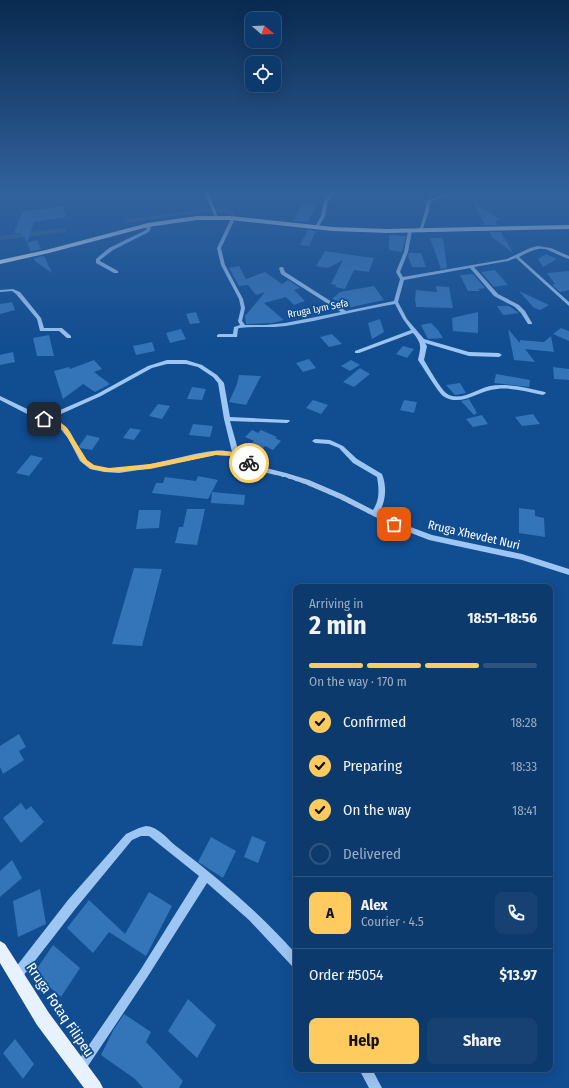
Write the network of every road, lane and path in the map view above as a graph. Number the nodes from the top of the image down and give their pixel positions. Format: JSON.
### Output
{"nodes":[{"id":1,"x":75,"y":245,"type":"edge"},
{"id":2,"x":120,"y":245,"type":"edge"},
{"id":3,"x":221,"y":245,"type":"edge"},
{"id":4,"x":407,"y":245,"type":"edge"},
{"id":5,"x":517,"y":257,"type":"junction"},
{"id":6,"x":569,"y":258,"type":"edge"},
{"id":7,"x":0,"y":262,"type":"edge"},
{"id":8,"x":471,"y":267,"type":"junction"},
{"id":9,"x":281,"y":268,"type":"dead end"},
{"id":10,"x":116,"y":272,"type":"dead end"},
{"id":11,"x":402,"y":279,"type":"junction"},
{"id":12,"x":0,"y":291,"type":"edge"},
{"id":13,"x":396,"y":302,"type":"junction"},
{"id":14,"x":569,"y":305,"type":"edge"},
{"id":15,"x":346,"y":313,"type":"junction"},
{"id":16,"x":530,"y":323,"type":"dead end"},
{"id":17,"x":243,"y":326,"type":"junction"},
{"id":18,"x":413,"y":331,"type":"junction"},
{"id":19,"x":219,"y":336,"type":"dead end"},
{"id":20,"x":69,"y":337,"type":"dead end"},
{"id":21,"x":422,"y":340,"type":"junction"},
{"id":22,"x":358,"y":352,"type":"dead end"},
{"id":23,"x":499,"y":355,"type":"dead end"},
{"id":24,"x":543,"y":393,"type":"dead end"},
{"id":25,"x":0,"y":398,"type":"edge"},
{"id":26,"x":227,"y":418,"type":"junction"},
{"id":27,"x":44,"y":419,"type":"junction"},
{"id":28,"x":286,"y":421,"type":"dead end"},
{"id":29,"x":315,"y":441,"type":"dead end"},
{"id":30,"x":236,"y":454,"type":"junction"},
{"id":31,"x":374,"y":514,"type":"junction"},
{"id":32,"x":569,"y":572,"type":"edge"},
{"id":33,"x":206,"y":875,"type":"junction"},
{"id":34,"x":0,"y":950,"type":"edge"},
{"id":35,"x":293,"y":959,"type":"edge"},
{"id":36,"x":16,"y":976,"type":"junction"},
{"id":37,"x":79,"y":1069,"type":"junction"},
{"id":38,"x":367,"y":1072,"type":"edge"},
{"id":39,"x":94,"y":1088,"type":"edge"},
{"id":40,"x":376,"y":1088,"type":"edge"}],
"edges":[{"from":1,"to":7,"type":"main road"},
{"from":2,"to":10,"type":"street"},
{"from":3,"to":17,"type":"street"},
{"from":4,"to":11,"type":"street"},
{"from":5,"to":6,"type":"street"},
{"from":5,"to":8,"type":"street"},
{"from":5,"to":14,"type":"street"},
{"from":8,"to":11,"type":"street"},
{"from":8,"to":16,"type":"street"},
{"from":9,"to":15,"type":"street"},
{"from":11,"to":13,"type":"street"},
{"from":12,"to":20,"type":"street"},
{"from":13,"to":15,"type":"street","name":"Rruga Lym Sefa"},
{"from":13,"to":18,"type":"street"},
{"from":15,"to":17,"type":"street","name":"Rruga Lym Sefa"},
{"from":17,"to":19,"type":"street"},
{"from":18,"to":21,"type":"street"},
{"from":18,"to":22,"type":"street"},
{"from":21,"to":23,"type":"street"},
{"from":21,"to":24,"type":"street"},
{"from":25,"to":27,"type":"street"},
{"from":26,"to":27,"type":"street"},
{"from":26,"to":28,"type":"street"},
{"from":26,"to":30,"type":"street"},
{"from":27,"to":30,"type":"street"},
{"from":29,"to":31,"type":"street"},
{"from":30,"to":31,"type":"street","name":"Rruga Xhevdet Nuri"},
{"from":31,"to":32,"type":"street","name":"Rruga Xhevdet Nuri"},
{"from":33,"to":35,"type":"street"},
{"from":33,"to":36,"type":"street"},
{"from":33,"to":37,"type":"street"},
{"from":34,"to":36,"type":"main road","name":"Rruga Fotaq Filipeu"},
{"from":36,"to":37,"type":"main road","name":"Rruga Fotaq Filipeu"},
{"from":37,"to":39,"type":"main road","name":"Rruga Fotaq Filipeu"},
{"from":38,"to":40,"type":"street"}]}
